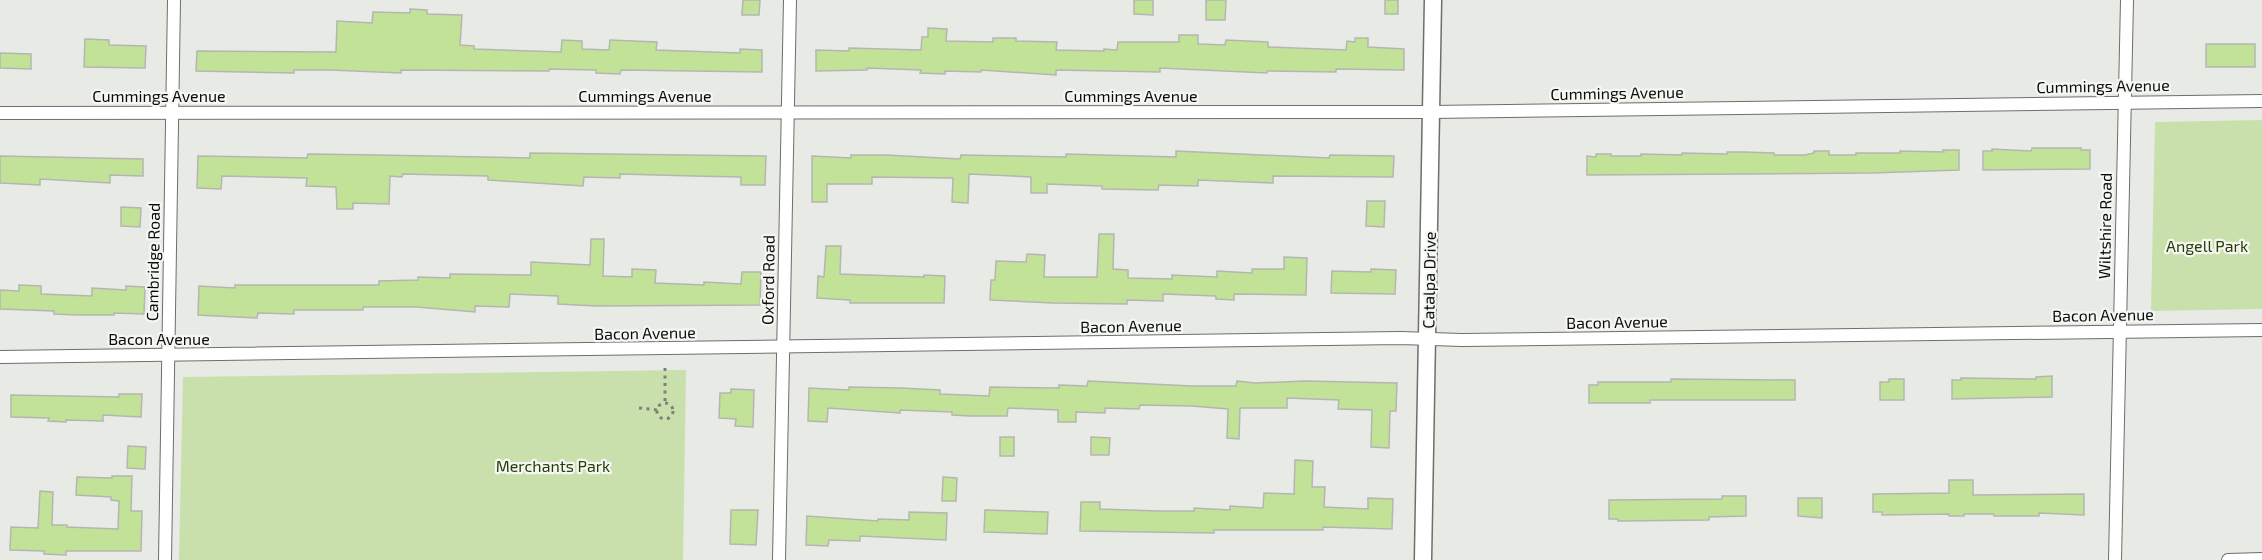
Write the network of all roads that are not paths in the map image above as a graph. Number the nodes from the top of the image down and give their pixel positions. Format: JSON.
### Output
{"nodes":[{"id":1,"x":174,"y":0,"type":"edge"},
{"id":2,"x":790,"y":0,"type":"edge"},
{"id":3,"x":1433,"y":0,"type":"edge"},
{"id":4,"x":2127,"y":0,"type":"edge"},
{"id":5,"x":2262,"y":101,"type":"edge"},
{"id":6,"x":2125,"y":103,"type":"junction"},
{"id":7,"x":172,"y":112,"type":"junction"},
{"id":8,"x":788,"y":112,"type":"junction"},
{"id":9,"x":1431,"y":112,"type":"junction"},
{"id":10,"x":0,"y":113,"type":"edge"},
{"id":11,"x":2262,"y":330,"type":"edge"},
{"id":12,"x":2120,"y":331,"type":"junction"},
{"id":13,"x":1428,"y":339,"type":"junction"},
{"id":14,"x":784,"y":347,"type":"junction"},
{"id":15,"x":167,"y":355,"type":"junction"},
{"id":16,"x":0,"y":357,"type":"edge"},
{"id":17,"x":165,"y":560,"type":"edge"},
{"id":18,"x":779,"y":560,"type":"edge"},
{"id":19,"x":1423,"y":560,"type":"edge"},
{"id":20,"x":2115,"y":560,"type":"edge"},
{"id":21,"x":2228,"y":560,"type":"edge"},
{"id":22,"x":2262,"y":560,"type":"edge"}],
"edges":[{"from":1,"to":7,"type":"street","name":"Cambridge Road"},
{"from":2,"to":8,"type":"street","name":"Oxford Road"},
{"from":3,"to":9,"type":"street","name":"Catalpa Drive"},
{"from":4,"to":6,"type":"street","name":"Wiltshire Road"},
{"from":5,"to":6,"type":"street","name":"Cummings Avenue"},
{"from":6,"to":9,"type":"street","name":"Cummings Avenue"},
{"from":6,"to":12,"type":"street","name":"Wiltshire Road"},
{"from":7,"to":8,"type":"street","name":"Cummings Avenue"},
{"from":7,"to":10,"type":"street","name":"Cummings Avenue"},
{"from":7,"to":15,"type":"street","name":"Cambridge Road"},
{"from":8,"to":9,"type":"street","name":"Cummings Avenue"},
{"from":8,"to":14,"type":"street","name":"Oxford Road"},
{"from":9,"to":13,"type":"street","name":"Catalpa Drive"},
{"from":11,"to":12,"type":"street","name":"Bacon Avenue"},
{"from":12,"to":13,"type":"street","name":"Bacon Avenue"},
{"from":12,"to":20,"type":"street","name":"Wiltshire Road"},
{"from":13,"to":14,"type":"street","name":"Bacon Avenue"},
{"from":13,"to":19,"type":"street","name":"Catalpa Drive"},
{"from":14,"to":15,"type":"street","name":"Bacon Avenue"},
{"from":14,"to":18,"type":"street","name":"Oxford Road"},
{"from":15,"to":16,"type":"street","name":"Bacon Avenue"},
{"from":15,"to":17,"type":"street","name":"Cambridge Road"},
{"from":21,"to":22,"type":"street"}]}
